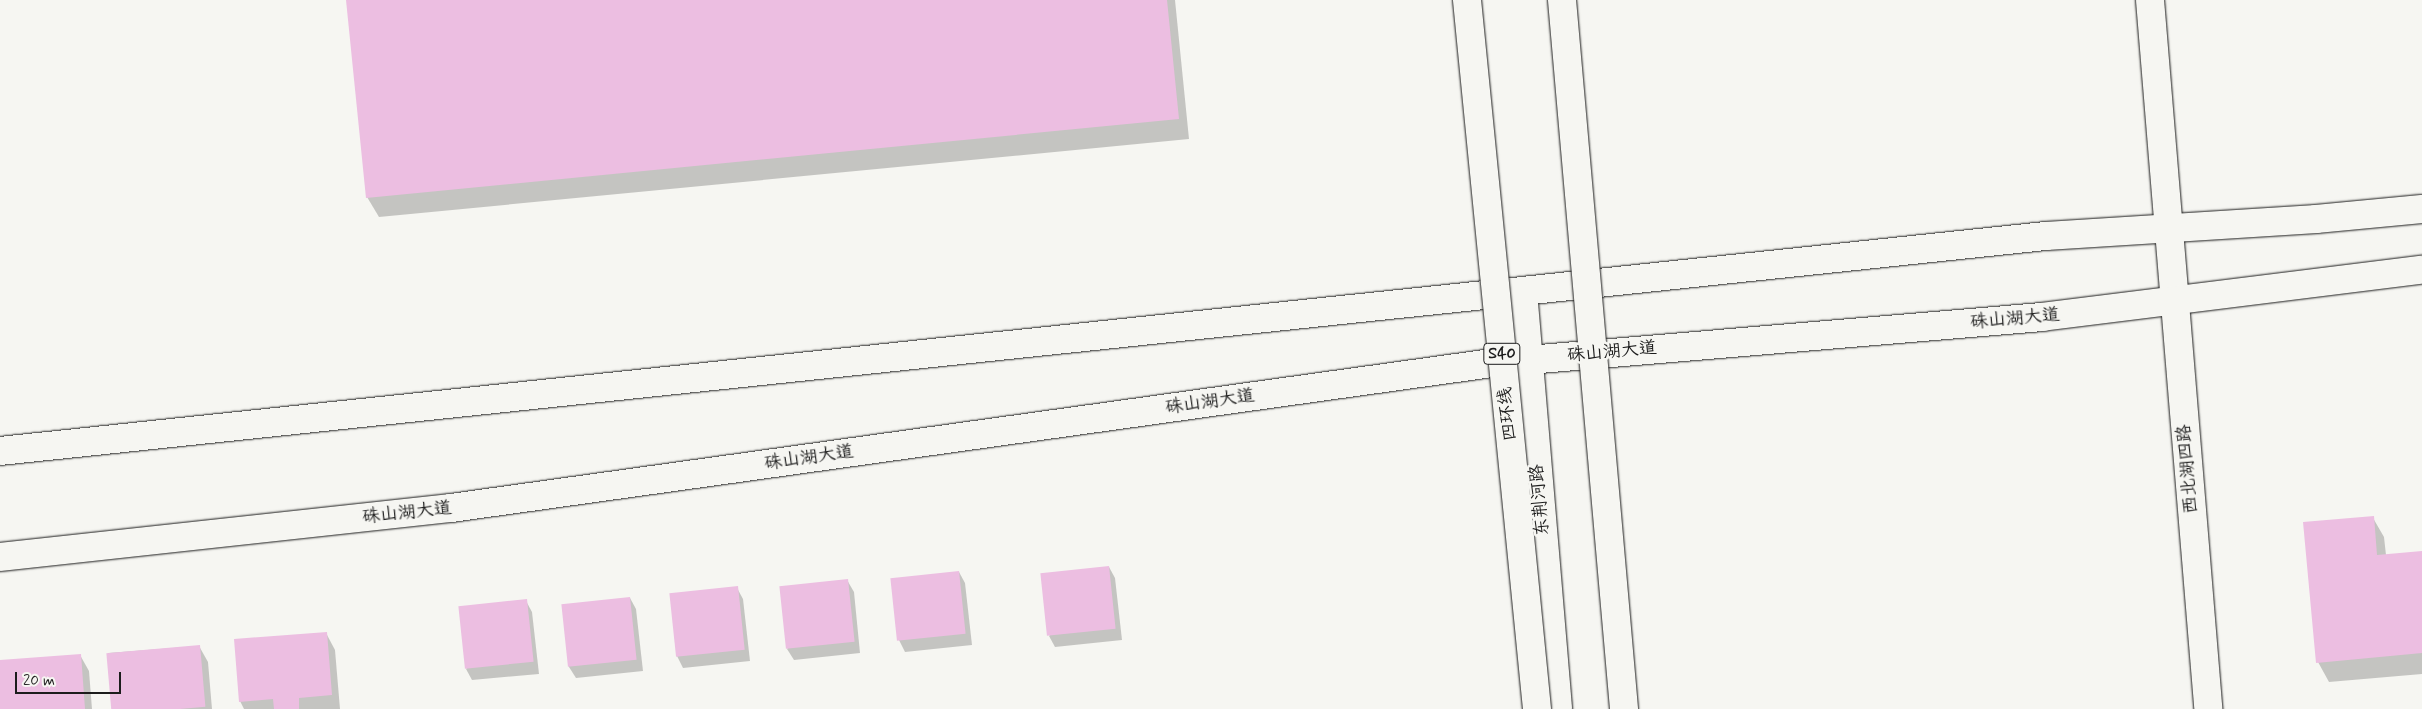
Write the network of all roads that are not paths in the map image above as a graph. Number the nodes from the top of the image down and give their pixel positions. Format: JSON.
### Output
{"nodes":[{"id":1,"x":1467,"y":0,"type":"edge"},
{"id":2,"x":1562,"y":0,"type":"edge"},
{"id":3,"x":2150,"y":0,"type":"edge"},
{"id":4,"x":2422,"y":209,"type":"edge"},
{"id":5,"x":2169,"y":230,"type":"junction"},
{"id":6,"x":2422,"y":270,"type":"edge"},
{"id":7,"x":1523,"y":291,"type":"junction"},
{"id":8,"x":2174,"y":300,"type":"junction"},
{"id":9,"x":1529,"y":359,"type":"junction"},
{"id":10,"x":0,"y":451,"type":"edge"},
{"id":11,"x":0,"y":558,"type":"edge"},
{"id":12,"x":1537,"y":709,"type":"edge"},
{"id":13,"x":1558,"y":709,"type":"edge"},
{"id":14,"x":1624,"y":709,"type":"edge"},
{"id":15,"x":2208,"y":709,"type":"edge"}],
"edges":[{"from":1,"to":12,"type":"main road","name":"四环线","number":"S40","bridge":true},
{"from":2,"to":14,"type":"main road","bridge":true},
{"from":3,"to":5,"type":"main road","name":"西北湖四路"},
{"from":4,"to":5,"type":"main road"},
{"from":5,"to":7,"type":"main road"},
{"from":5,"to":8,"type":"main road","name":"西北湖四路"},
{"from":6,"to":8,"type":"main road","name":"硃山湖大道"},
{"from":7,"to":9,"type":"main road","name":"东荆河路"},
{"from":7,"to":10,"type":"main road"},
{"from":8,"to":9,"type":"main road","name":"硃山湖大道"},
{"from":8,"to":15,"type":"main road","name":"西北湖四路"},
{"from":9,"to":11,"type":"main road","name":"硃山湖大道"},
{"from":9,"to":13,"type":"main road","name":"东荆河路"}]}
